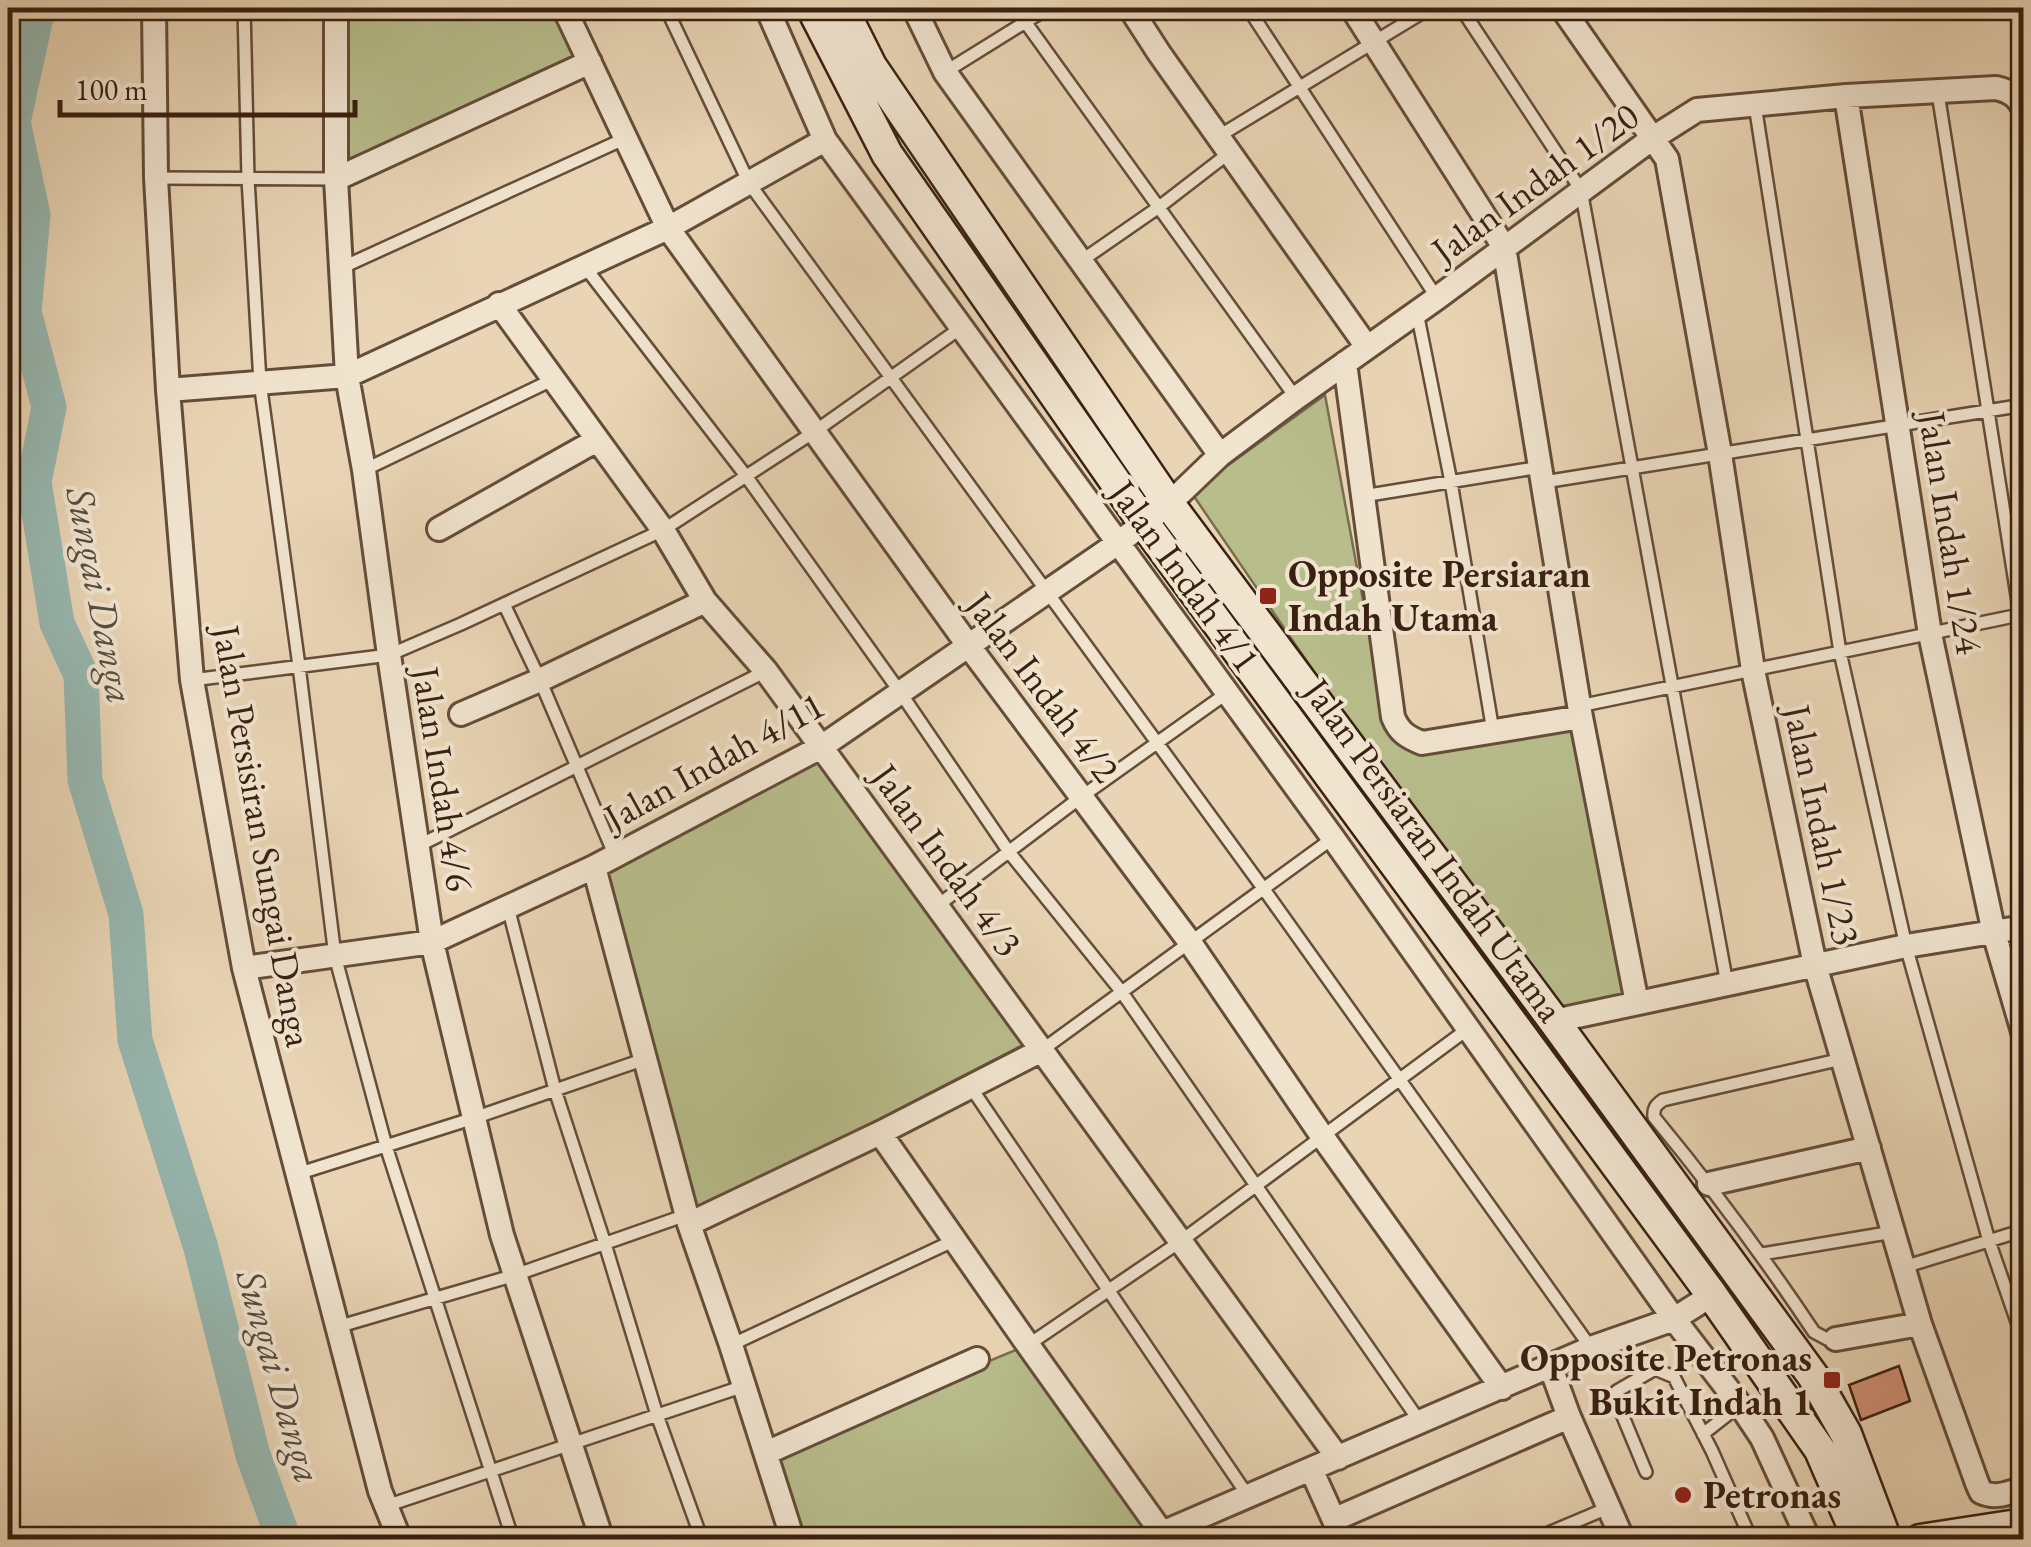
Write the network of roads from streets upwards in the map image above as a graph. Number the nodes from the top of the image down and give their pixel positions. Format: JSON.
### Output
{"nodes":[{"id":1,"x":154,"y":8,"type":"edge"},
{"id":2,"x":336,"y":8,"type":"edge"},
{"id":3,"x":564,"y":8,"type":"edge"},
{"id":4,"x":767,"y":8,"type":"edge"},
{"id":5,"x":812,"y":8,"type":"edge"},
{"id":6,"x":842,"y":8,"type":"edge"},
{"id":7,"x":914,"y":8,"type":"edge"},
{"id":8,"x":1130,"y":8,"type":"edge"},
{"id":9,"x":1352,"y":8,"type":"edge"},
{"id":10,"x":1562,"y":8,"type":"edge"},
{"id":11,"x":590,"y":62,"type":"junction"},
{"id":12,"x":1846,"y":96,"type":"junction"},
{"id":13,"x":2024,"y":109,"type":"edge"},
{"id":14,"x":1653,"y":138,"type":"junction"},
{"id":15,"x":825,"y":140,"type":"junction"},
{"id":16,"x":336,"y":179,"type":"junction"},
{"id":17,"x":668,"y":228,"type":"junction"},
{"id":18,"x":1504,"y":246,"type":"junction"},
{"id":19,"x":499,"y":304,"type":"junction"},
{"id":20,"x":1367,"y":346,"type":"junction"},
{"id":21,"x":1344,"y":363,"type":"junction"},
{"id":22,"x":348,"y":376,"type":"junction"},
{"id":23,"x":168,"y":390,"type":"junction"},
{"id":24,"x":596,"y":440,"type":"junction"},
{"id":25,"x":1220,"y":455,"type":"junction"},
{"id":26,"x":1169,"y":504,"type":"junction"},
{"id":27,"x":1144,"y":524,"type":"junction"},
{"id":28,"x":439,"y":529,"type":"dead end"},
{"id":29,"x":1118,"y":544,"type":"junction"},
{"id":30,"x":705,"y":601,"type":"junction"},
{"id":31,"x":968,"y":645,"type":"junction"},
{"id":32,"x":1580,"y":712,"type":"junction"},
{"id":33,"x":460,"y":714,"type":"dead end"},
{"id":34,"x":822,"y":748,"type":"junction"},
{"id":35,"x":604,"y":862,"type":"junction"},
{"id":36,"x":2024,"y":927,"type":"edge"},
{"id":37,"x":1994,"y":933,"type":"junction"},
{"id":38,"x":432,"y":942,"type":"junction"},
{"id":39,"x":1815,"y":965,"type":"junction"},
{"id":40,"x":244,"y":968,"type":"junction"},
{"id":41,"x":1637,"y":1003,"type":"junction"},
{"id":42,"x":1554,"y":1021,"type":"junction"},
{"id":43,"x":2024,"y":1035,"type":"edge"},
{"id":44,"x":1042,"y":1050,"type":"junction"},
{"id":45,"x":880,"y":1132,"type":"junction"},
{"id":46,"x":1868,"y":1148,"type":"junction"},
{"id":47,"x":1709,"y":1184,"type":"road end"},
{"id":48,"x":687,"y":1219,"type":"junction"},
{"id":49,"x":1712,"y":1295,"type":"junction"},
{"id":50,"x":1674,"y":1319,"type":"junction"},
{"id":51,"x":1920,"y":1324,"type":"junction"},
{"id":52,"x":1836,"y":1339,"type":"road end"},
{"id":53,"x":977,"y":1359,"type":"dead end"},
{"id":54,"x":1550,"y":1365,"type":"junction"},
{"id":55,"x":1502,"y":1388,"type":"junction"},
{"id":56,"x":1569,"y":1417,"type":"junction"},
{"id":57,"x":766,"y":1452,"type":"junction"},
{"id":58,"x":1338,"y":1458,"type":"junction"},
{"id":59,"x":1311,"y":1469,"type":"junction"},
{"id":60,"x":2012,"y":1492,"type":"edge"},
{"id":61,"x":2024,"y":1524,"type":"edge"},
{"id":62,"x":1340,"y":1529,"type":"edge"},
{"id":63,"x":1159,"y":1537,"type":"edge"},
{"id":64,"x":400,"y":1540,"type":"edge"},
{"id":65,"x":602,"y":1540,"type":"edge"},
{"id":66,"x":794,"y":1540,"type":"edge"},
{"id":67,"x":1623,"y":1540,"type":"edge"},
{"id":68,"x":1809,"y":1540,"type":"edge"},
{"id":69,"x":1859,"y":1540,"type":"edge"},
{"id":70,"x":1886,"y":1540,"type":"edge"},
{"id":71,"x":1920,"y":1540,"type":"edge"}],
"edges":[{"from":1,"to":23,"type":"street","name":"Jalan Persisiran Sungai Danga"},
{"from":2,"to":16,"type":"street","name":"Jalan Indah 4/6"},
{"from":3,"to":11,"type":"street","name":"Jalan Indah 4/2"},
{"from":4,"to":15,"type":"street","name":"Jalan Indah 4/1"},
{"from":5,"to":27,"type":"main road","name":"Jalan Persiaran Indah Utama"},
{"from":6,"to":26,"type":"main road","name":"Jalan Persiaran Indah Utama"},
{"from":7,"to":25,"type":"street"},
{"from":8,"to":20,"type":"street"},
{"from":9,"to":18,"type":"street"},
{"from":10,"to":14,"type":"street","name":"Jalan Indah 1/23"},
{"from":11,"to":16,"type":"street"},
{"from":11,"to":17,"type":"street","name":"Jalan Indah 4/2"},
{"from":12,"to":13,"type":"street","name":"Jalan Indah 1/20"},
{"from":12,"to":14,"type":"street","name":"Jalan Indah 1/20"},
{"from":12,"to":37,"type":"street","name":"Jalan Indah 1/24"},
{"from":14,"to":18,"type":"street","name":"Jalan Indah 1/20"},
{"from":14,"to":39,"type":"street","name":"Jalan Indah 1/23"},
{"from":15,"to":17,"type":"street"},
{"from":15,"to":29,"type":"street","name":"Jalan Indah 4/1"},
{"from":16,"to":22,"type":"street","name":"Jalan Indah 4/6"},
{"from":17,"to":19,"type":"street"},
{"from":17,"to":31,"type":"street","name":"Jalan Indah 4/2"},
{"from":18,"to":20,"type":"street","name":"Jalan Indah 1/20"},
{"from":18,"to":32,"type":"street"},
{"from":19,"to":22,"type":"street"},
{"from":19,"to":24,"type":"street","name":"Jalan Indah 4/3"},
{"from":20,"to":21,"type":"street","name":"Jalan Indah 1/20"},
{"from":21,"to":25,"type":"street","name":"Jalan Indah 1/20"},
{"from":21,"to":32,"type":"street"},
{"from":22,"to":23,"type":"street"},
{"from":22,"to":38,"type":"street","name":"Jalan Indah 4/6"},
{"from":23,"to":40,"type":"street","name":"Jalan Persisiran Sungai Danga"},
{"from":24,"to":28,"type":"street"},
{"from":24,"to":30,"type":"street","name":"Jalan Indah 4/3"},
{"from":25,"to":26,"type":"street","name":"Jalan Indah 1/20"},
{"from":26,"to":27,"type":"street","name":"Jalan Indah 4/11"},
{"from":26,"to":42,"type":"main road","name":"Jalan Persiaran Indah Utama"},
{"from":27,"to":29,"type":"street","name":"Jalan Indah 4/11"},
{"from":27,"to":49,"type":"main road","name":"Jalan Persiaran Indah Utama"},
{"from":29,"to":31,"type":"street","name":"Jalan Indah 4/11"},
{"from":29,"to":50,"type":"street","name":"Jalan Indah 4/1"},
{"from":30,"to":33,"type":"street"},
{"from":30,"to":34,"type":"street","name":"Jalan Indah 4/3"},
{"from":31,"to":34,"type":"street","name":"Jalan Indah 4/11"},
{"from":31,"to":55,"type":"street","name":"Jalan Indah 4/2"},
{"from":32,"to":41,"type":"street"},
{"from":34,"to":35,"type":"street","name":"Jalan Indah 4/11"},
{"from":34,"to":44,"type":"street","name":"Jalan Indah 4/3"},
{"from":35,"to":38,"type":"street","name":"Jalan Indah 4/11"},
{"from":35,"to":48,"type":"street"},
{"from":36,"to":37,"type":"street"},
{"from":37,"to":39,"type":"street"},
{"from":37,"to":43,"type":"street","name":"Jalan Indah 1/24"},
{"from":38,"to":40,"type":"street","name":"Jalan Indah 4/11"},
{"from":38,"to":65,"type":"street","name":"Jalan Indah 4/6"},
{"from":39,"to":41,"type":"street"},
{"from":39,"to":46,"type":"street","name":"Jalan Indah 1/23"},
{"from":40,"to":64,"type":"street","name":"Jalan Persisiran Sungai Danga"},
{"from":41,"to":42,"type":"street"},
{"from":42,"to":70,"type":"main road","name":"Jalan Persiaran Indah Utama"},
{"from":44,"to":45,"type":"street"},
{"from":44,"to":58,"type":"street","name":"Jalan Indah 4/3"},
{"from":45,"to":48,"type":"street"},
{"from":45,"to":63,"type":"street"},
{"from":46,"to":47,"type":"street"},
{"from":46,"to":51,"type":"street","name":"Jalan Indah 1/23"},
{"from":48,"to":57,"type":"street"},
{"from":49,"to":50,"type":"street"},
{"from":49,"to":69,"type":"main road","name":"Jalan Persiaran Indah Utama"},
{"from":50,"to":54,"type":"street"},
{"from":50,"to":68,"type":"street","name":"Jalan Indah 4/1"},
{"from":51,"to":52,"type":"street"},
{"from":51,"to":60,"type":"street","name":"Jalan Indah 1/23"},
{"from":53,"to":57,"type":"street"},
{"from":54,"to":55,"type":"street"},
{"from":54,"to":56,"type":"street"},
{"from":55,"to":58,"type":"street"},
{"from":56,"to":62,"type":"street"},
{"from":56,"to":67,"type":"street"},
{"from":57,"to":66,"type":"street"},
{"from":58,"to":59,"type":"street"},
{"from":59,"to":62,"type":"street"},
{"from":59,"to":63,"type":"street"},
{"from":61,"to":71,"type":"main road"}]}
